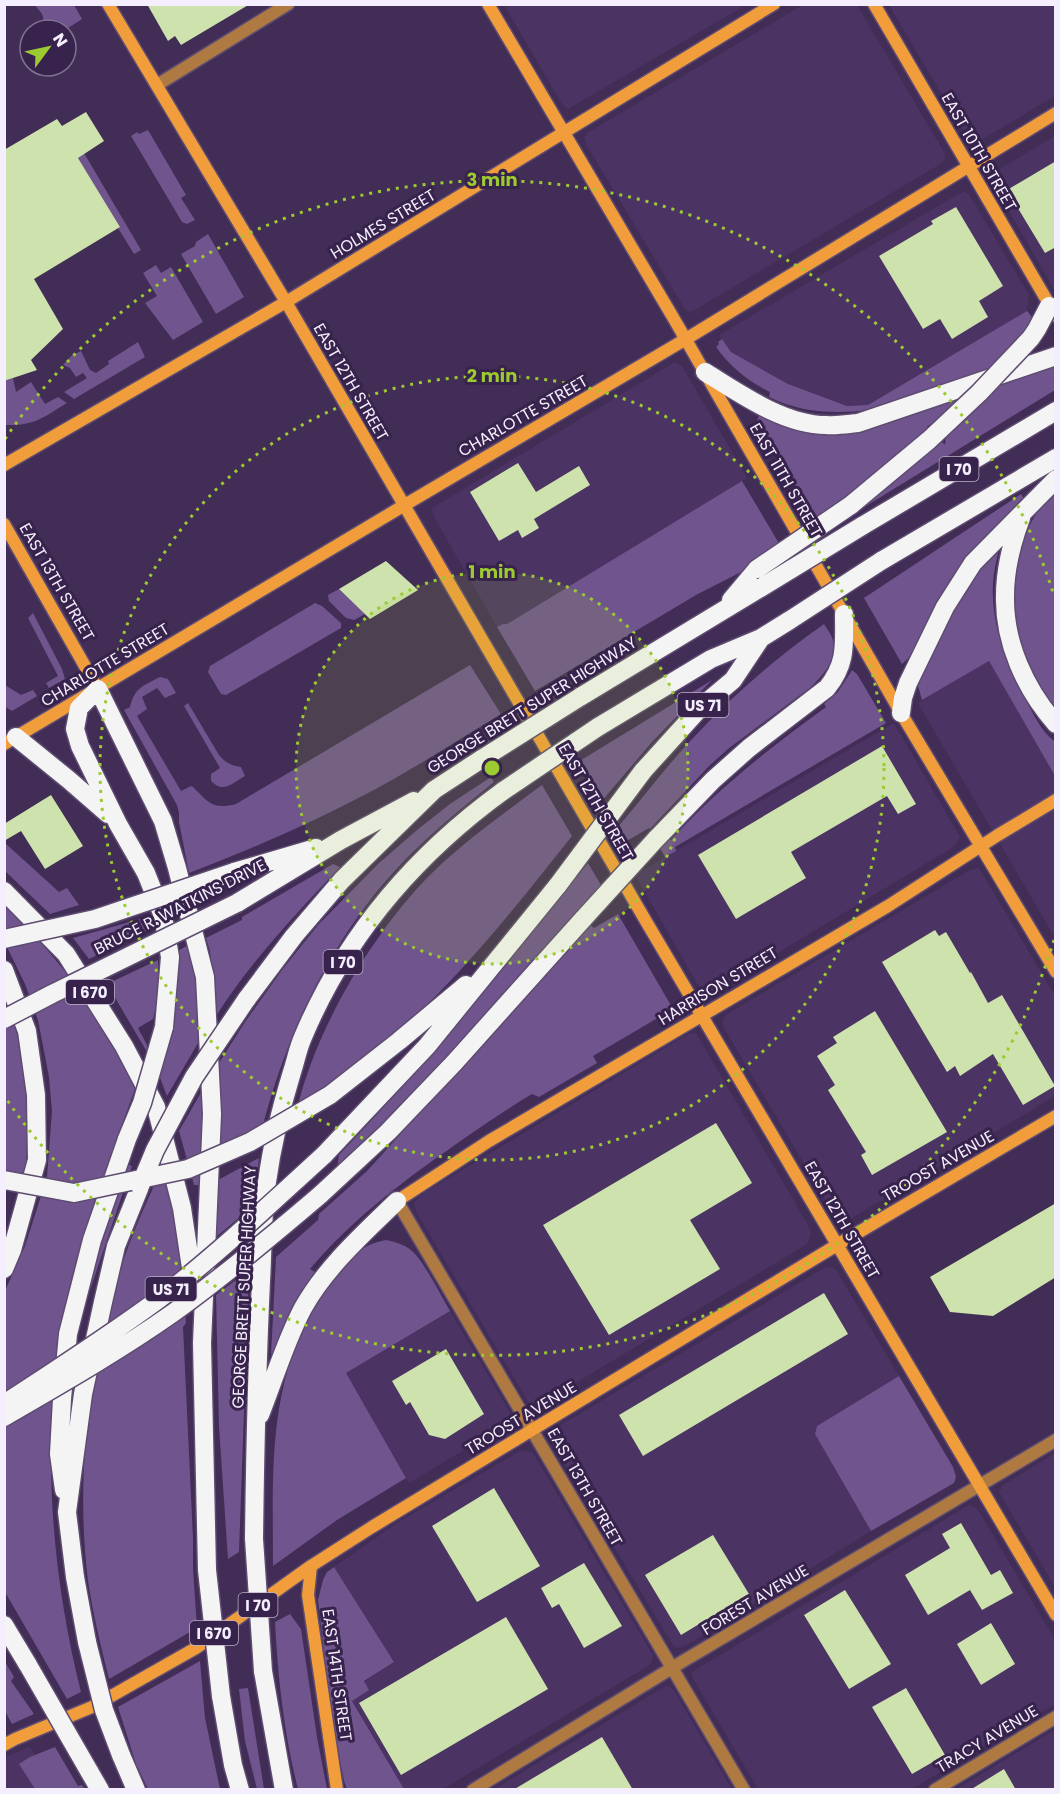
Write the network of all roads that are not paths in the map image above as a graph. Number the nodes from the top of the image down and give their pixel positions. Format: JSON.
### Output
{"nodes":[{"id":1,"x":108,"y":4,"type":"edge"},
{"id":2,"x":288,"y":4,"type":"edge"},
{"id":3,"x":488,"y":4,"type":"edge"},
{"id":4,"x":774,"y":4,"type":"edge"},
{"id":5,"x":874,"y":4,"type":"edge"},
{"id":6,"x":157,"y":85,"type":"junction"},
{"id":7,"x":1056,"y":113,"type":"edge"},
{"id":8,"x":565,"y":132,"type":"junction"},
{"id":9,"x":968,"y":166,"type":"junction"},
{"id":10,"x":286,"y":302,"type":"junction"},
{"id":11,"x":1052,"y":311,"type":"edge"},
{"id":12,"x":686,"y":339,"type":"junction"},
{"id":13,"x":1056,"y":356,"type":"edge"},
{"id":14,"x":705,"y":372,"type":"junction"},
{"id":15,"x":1056,"y":411,"type":"edge"},
{"id":16,"x":1056,"y":458,"type":"edge"},
{"id":17,"x":4,"y":465,"type":"edge"},
{"id":18,"x":1056,"y":479,"type":"edge"},
{"id":19,"x":403,"y":506,"type":"junction"},
{"id":20,"x":1023,"y":512,"type":"junction"},
{"id":21,"x":4,"y":524,"type":"edge"},
{"id":22,"x":725,"y":608,"type":"junction"},
{"id":23,"x":844,"y":614,"type":"junction"},
{"id":24,"x":761,"y":638,"type":"junction"},
{"id":25,"x":98,"y":689,"type":"junction"},
{"id":26,"x":901,"y":713,"type":"junction"},
{"id":27,"x":1056,"y":723,"type":"edge"},
{"id":28,"x":8,"y":737,"type":"edge"},
{"id":29,"x":434,"y":790,"type":"junction"},
{"id":30,"x":1056,"y":800,"type":"edge"},
{"id":31,"x":118,"y":824,"type":"junction"},
{"id":32,"x":341,"y":840,"type":"junction"},
{"id":33,"x":982,"y":846,"type":"junction"},
{"id":34,"x":4,"y":891,"type":"edge"},
{"id":35,"x":4,"y":939,"type":"edge"},
{"id":36,"x":499,"y":957,"type":"junction"},
{"id":37,"x":4,"y":970,"type":"edge"},
{"id":38,"x":1056,"y":972,"type":"edge"},
{"id":39,"x":702,"y":1015,"type":"junction"},
{"id":40,"x":4,"y":1019,"type":"edge"},
{"id":41,"x":1056,"y":1116,"type":"edge"},
{"id":42,"x":4,"y":1180,"type":"edge"},
{"id":43,"x":397,"y":1201,"type":"junction"},
{"id":44,"x":837,"y":1245,"type":"junction"},
{"id":45,"x":4,"y":1269,"type":"edge"},
{"id":46,"x":202,"y":1343,"type":"junction"},
{"id":47,"x":4,"y":1404,"type":"edge"},
{"id":48,"x":4,"y":1417,"type":"edge"},
{"id":49,"x":256,"y":1425,"type":"junction"},
{"id":50,"x":533,"y":1430,"type":"junction"},
{"id":51,"x":1056,"y":1440,"type":"edge"},
{"id":52,"x":980,"y":1486,"type":"junction"},
{"id":53,"x":67,"y":1512,"type":"junction"},
{"id":54,"x":311,"y":1566,"type":"junction"},
{"id":55,"x":1056,"y":1615,"type":"edge"},
{"id":56,"x":4,"y":1625,"type":"edge"},
{"id":57,"x":673,"y":1668,"type":"junction"},
{"id":58,"x":1056,"y":1717,"type":"edge"},
{"id":59,"x":4,"y":1745,"type":"edge"},
{"id":60,"x":100,"y":1790,"type":"edge"},
{"id":61,"x":136,"y":1790,"type":"edge"},
{"id":62,"x":240,"y":1790,"type":"edge"},
{"id":63,"x":284,"y":1790,"type":"edge"},
{"id":64,"x":337,"y":1790,"type":"edge"},
{"id":65,"x":473,"y":1790,"type":"edge"},
{"id":66,"x":744,"y":1790,"type":"edge"},
{"id":67,"x":935,"y":1790,"type":"edge"}],
"edges":[{"from":1,"to":6,"type":"street","name":"EAST 12TH STREET"},
{"from":2,"to":6,"type":"street"},
{"from":3,"to":8,"type":"street","name":"EAST 11TH STREET"},
{"from":4,"to":8,"type":"street","name":"HOLMES STREET"},
{"from":5,"to":9,"type":"street","name":"EAST 10TH STREET"},
{"from":6,"to":10,"type":"street","name":"EAST 12TH STREET"},
{"from":7,"to":9,"type":"street","name":"CHARLOTTE STREET"},
{"from":8,"to":10,"type":"street","name":"HOLMES STREET"},
{"from":8,"to":12,"type":"street","name":"EAST 11TH STREET"},
{"from":9,"to":11,"type":"street","name":"EAST 10TH STREET"},
{"from":9,"to":12,"type":"street","name":"CHARLOTTE STREET"},
{"from":10,"to":17,"type":"street","name":"HOLMES STREET"},
{"from":10,"to":19,"type":"street","name":"EAST 12TH STREET"},
{"from":11,"to":22,"type":"highway","bridge":true},
{"from":12,"to":14,"type":"street","name":"EAST 11TH STREET"},
{"from":12,"to":19,"type":"street","name":"CHARLOTTE STREET"},
{"from":13,"to":14,"type":"highway"},
{"from":14,"to":23,"type":"street","name":"EAST 11TH STREET"},
{"from":15,"to":22,"type":"highway","name":"GEORGE BRETT SUPER HIGHWAY","number":"I 70","bridge":true},
{"from":16,"to":24,"type":"highway","name":"GEORGE BRETT SUPER HIGHWAY","number":"I 70","bridge":true},
{"from":18,"to":20,"type":"highway"},
{"from":19,"to":25,"type":"street","name":"CHARLOTTE STREET"},
{"from":19,"to":39,"type":"street","name":"EAST 12TH STREET"},
{"from":20,"to":26,"type":"highway"},
{"from":20,"to":27,"type":"highway"},
{"from":21,"to":25,"type":"street","name":"EAST 13TH STREET"},
{"from":22,"to":29,"type":"highway","name":"GEORGE BRETT SUPER HIGHWAY","number":"I 70","bridge":true},
{"from":23,"to":26,"type":"street","name":"EAST 11TH STREET"},
{"from":23,"to":48,"type":"highway","bridge":true},
{"from":24,"to":36,"type":"highway","number":"US 71","bridge":true},
{"from":24,"to":49,"type":"highway","name":"GEORGE BRETT SUPER HIGHWAY","number":"I 70","bridge":true},
{"from":25,"to":28,"type":"street","name":"CHARLOTTE STREET"},
{"from":25,"to":31,"type":"highway"},
{"from":25,"to":46,"type":"highway"},
{"from":26,"to":33,"type":"street","name":"EAST 11TH STREET"},
{"from":28,"to":31,"type":"highway"},
{"from":29,"to":32,"type":"highway","name":"BRUCE R. WATKINS DRIVE"},
{"from":29,"to":53,"type":"highway","name":"GEORGE BRETT SUPER HIGHWAY","number":"I 70","bridge":true},
{"from":30,"to":33,"type":"street","name":"HARRISON STREET"},
{"from":31,"to":53,"type":"highway","bridge":true},
{"from":32,"to":35,"type":"highway","bridge":true},
{"from":32,"to":40,"type":"highway","name":"BRUCE R. WATKINS DRIVE","bridge":true},
{"from":33,"to":38,"type":"street","name":"EAST 11TH STREET"},
{"from":33,"to":39,"type":"street","name":"HARRISON STREET"},
{"from":34,"to":46,"type":"highway","number":"I 670"},
{"from":36,"to":42,"type":"highway","bridge":true},
{"from":36,"to":47,"type":"highway","number":"US 71","bridge":true},
{"from":37,"to":45,"type":"highway"},
{"from":39,"to":43,"type":"street","name":"HARRISON STREET"},
{"from":39,"to":44,"type":"street","name":"EAST 12TH STREET"},
{"from":41,"to":44,"type":"street","name":"TROOST AVENUE"},
{"from":43,"to":49,"type":"highway"},
{"from":43,"to":50,"type":"street","name":"EAST 13TH STREET"},
{"from":44,"to":50,"type":"street","name":"TROOST AVENUE"},
{"from":44,"to":52,"type":"street","name":"EAST 12TH STREET"},
{"from":46,"to":62,"type":"highway","number":"I 670","bridge":true},
{"from":49,"to":63,"type":"highway","name":"GEORGE BRETT SUPER HIGHWAY","number":"I 70","bridge":true},
{"from":50,"to":54,"type":"street","name":"TROOST AVENUE"},
{"from":50,"to":57,"type":"street","name":"EAST 13TH STREET"},
{"from":51,"to":52,"type":"street","name":"FOREST AVENUE"},
{"from":52,"to":55,"type":"street","name":"EAST 12TH STREET"},
{"from":52,"to":57,"type":"street","name":"FOREST AVENUE"},
{"from":53,"to":61,"type":"highway","name":"GEORGE BRETT SUPER HIGHWAY","number":"I 70","bridge":true},
{"from":54,"to":59,"type":"street","name":"TROOST AVENUE"},
{"from":54,"to":64,"type":"street","name":"EAST 14TH STREET"},
{"from":56,"to":60,"type":"highway","bridge":true},
{"from":57,"to":65,"type":"street","name":"FOREST AVENUE"},
{"from":57,"to":66,"type":"street","name":"EAST 13TH STREET"},
{"from":58,"to":67,"type":"street","name":"TRACY AVENUE"}]}
